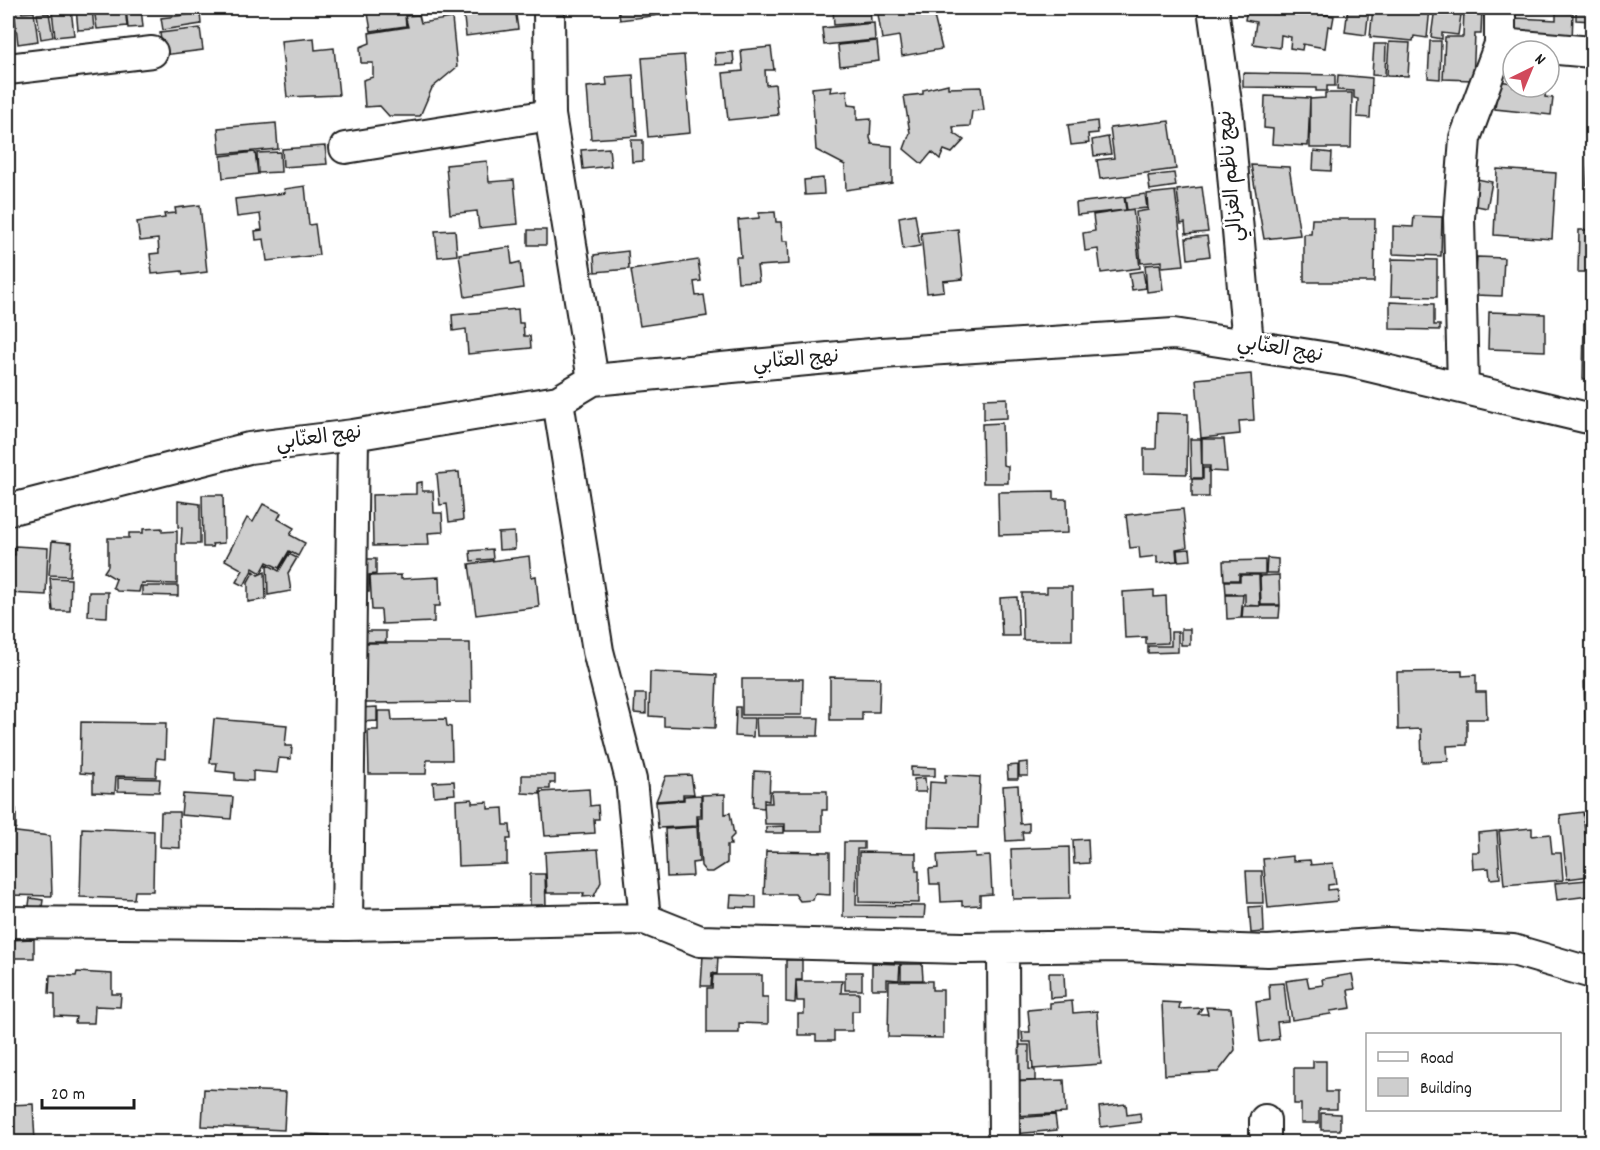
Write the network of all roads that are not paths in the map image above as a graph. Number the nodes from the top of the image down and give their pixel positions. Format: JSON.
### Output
{"nodes":[{"id":1,"x":549,"y":8,"type":"edge"},
{"id":2,"x":1213,"y":8,"type":"edge"},
{"id":3,"x":1500,"y":8,"type":"edge"},
{"id":4,"x":1500,"y":44,"type":"junction"},
{"id":5,"x":153,"y":52,"type":"dead end"},
{"id":6,"x":1593,"y":52,"type":"edge"},
{"id":7,"x":8,"y":69,"type":"edge"},
{"id":8,"x":550,"y":115,"type":"junction"},
{"id":9,"x":345,"y":148,"type":"dead end"},
{"id":10,"x":1248,"y":344,"type":"junction"},
{"id":11,"x":594,"y":380,"type":"junction"},
{"id":12,"x":1463,"y":388,"type":"junction"},
{"id":13,"x":558,"y":400,"type":"junction"},
{"id":14,"x":1593,"y":418,"type":"edge"},
{"id":15,"x":353,"y":435,"type":"junction"},
{"id":16,"x":8,"y":510,"type":"edge"},
{"id":17,"x":645,"y":919,"type":"junction"},
{"id":18,"x":8,"y":922,"type":"edge"},
{"id":19,"x":347,"y":925,"type":"junction"},
{"id":20,"x":1004,"y":949,"type":"junction"},
{"id":21,"x":1593,"y":973,"type":"edge"},
{"id":22,"x":1004,"y":1143,"type":"edge"}],
"edges":[{"from":1,"to":8,"type":"street"},
{"from":2,"to":10,"type":"street","name":"نهج ناظم الغزالي"},
{"from":3,"to":4,"type":"street"},
{"from":4,"to":6,"type":"street"},
{"from":4,"to":12,"type":"street"},
{"from":5,"to":7,"type":"street"},
{"from":8,"to":9,"type":"street"},
{"from":8,"to":11,"type":"street"},
{"from":10,"to":11,"type":"street","name":"نهج العنّابي"},
{"from":10,"to":12,"type":"street","name":"نهج العنّابي"},
{"from":11,"to":13,"type":"street","name":"نهج العنّابي"},
{"from":12,"to":14,"type":"street","name":"نهج العنّابي"},
{"from":13,"to":15,"type":"street","name":"نهج العنّابي"},
{"from":13,"to":17,"type":"street"},
{"from":15,"to":16,"type":"street","name":"نهج العنّابي"},
{"from":15,"to":19,"type":"street"},
{"from":17,"to":19,"type":"street"},
{"from":17,"to":20,"type":"street"},
{"from":18,"to":19,"type":"street"},
{"from":20,"to":21,"type":"street"},
{"from":20,"to":22,"type":"street"}]}
